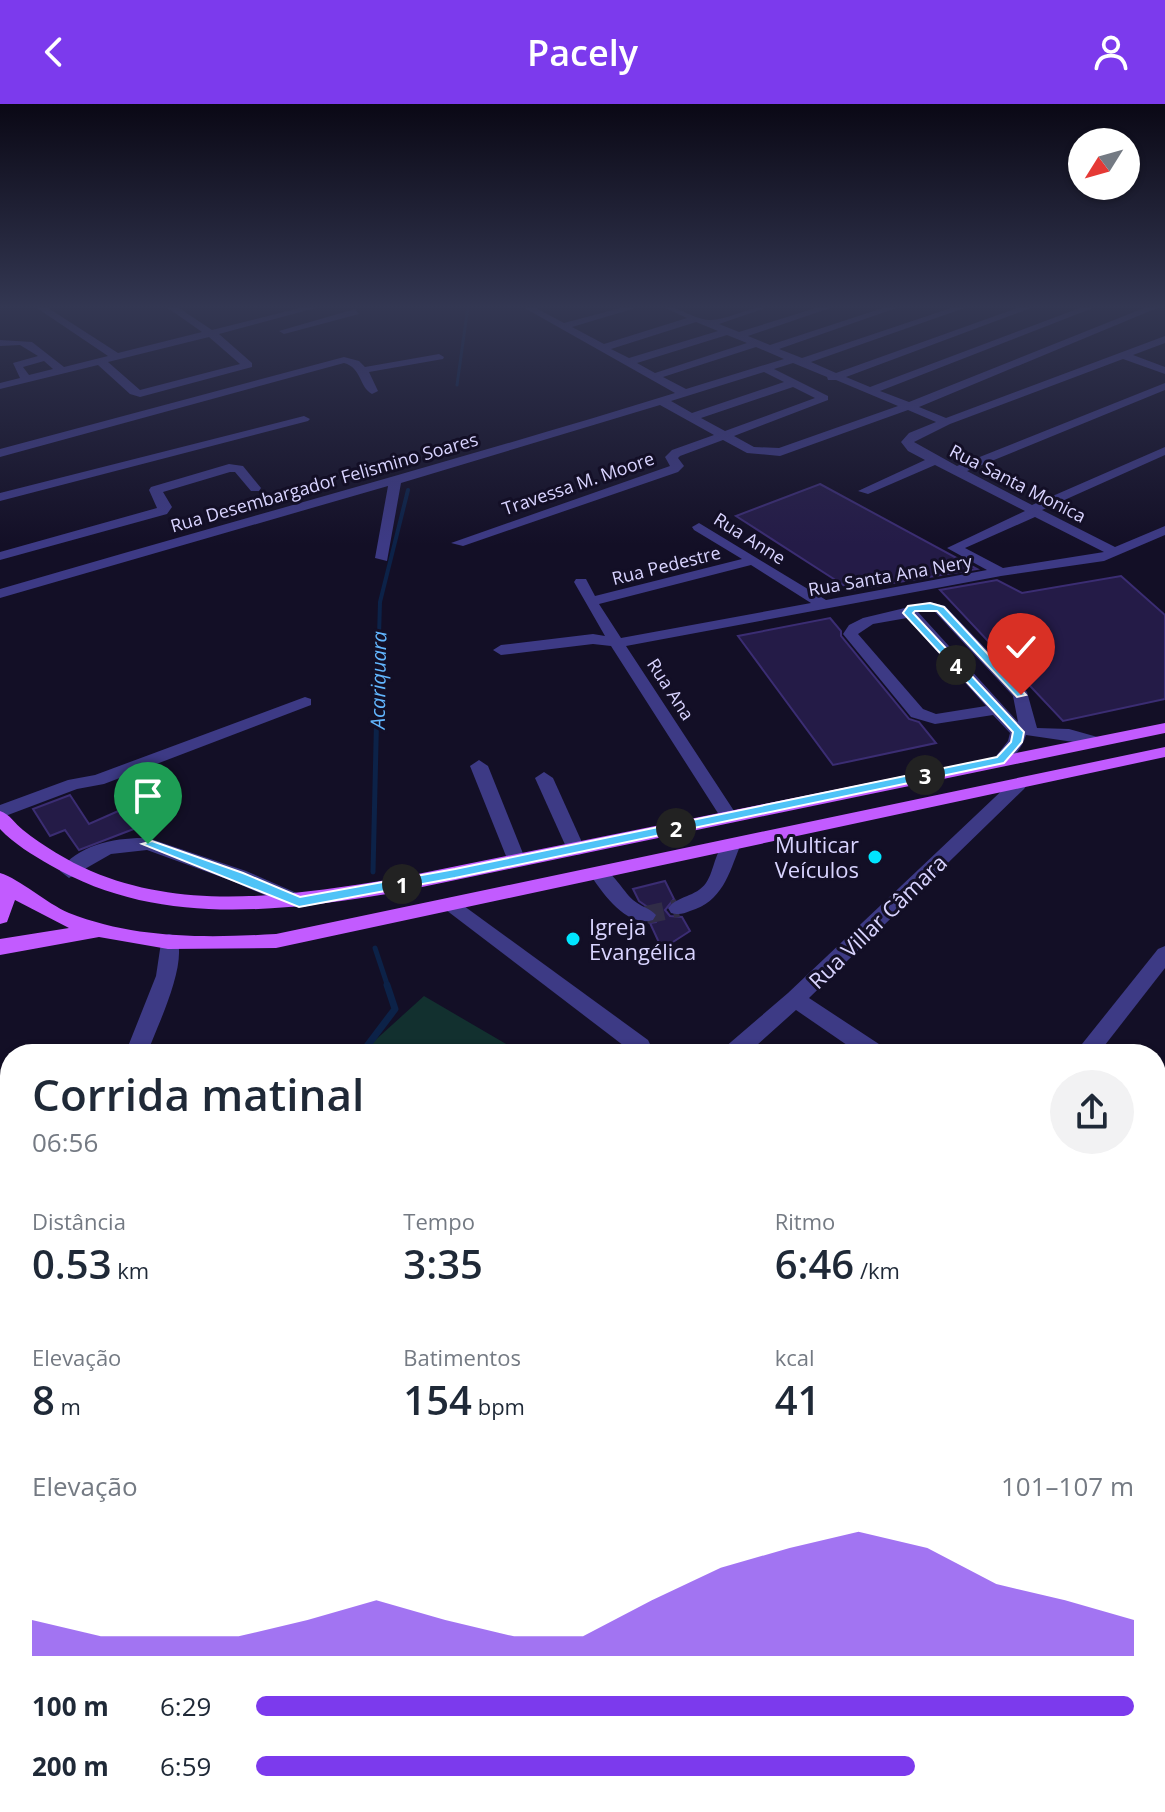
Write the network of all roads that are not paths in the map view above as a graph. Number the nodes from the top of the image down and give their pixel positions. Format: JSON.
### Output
{"nodes":[{"id":1,"x":130,"y":386,"type":"edge"},
{"id":2,"x":171,"y":386,"type":"edge"},
{"id":3,"x":249,"y":386,"type":"edge"},
{"id":4,"x":370,"y":386,"type":"edge"},
{"id":5,"x":672,"y":386,"type":"edge"},
{"id":6,"x":706,"y":386,"type":"edge"},
{"id":7,"x":795,"y":386,"type":"edge"},
{"id":8,"x":804,"y":386,"type":"edge"},
{"id":9,"x":861,"y":386,"type":"edge"},
{"id":10,"x":882,"y":386,"type":"edge"},
{"id":11,"x":960,"y":386,"type":"edge"},
{"id":12,"x":1042,"y":386,"type":"edge"},
{"id":13,"x":1165,"y":386,"type":"edge"},
{"id":14,"x":871,"y":390,"type":"junction"},
{"id":15,"x":372,"y":391,"type":"dead end"},
{"id":16,"x":684,"y":393,"type":"junction"},
{"id":17,"x":660,"y":400,"type":"junction"},
{"id":18,"x":910,"y":406,"type":"junction"},
{"id":19,"x":691,"y":417,"type":"junction"},
{"id":20,"x":304,"y":419,"type":"dead end"},
{"id":21,"x":946,"y":422,"type":"junction"},
{"id":22,"x":724,"y":436,"type":"junction"},
{"id":23,"x":1165,"y":451,"type":"edge"},
{"id":24,"x":0,"y":453,"type":"edge"},
{"id":25,"x":935,"y":460,"type":"junction"},
{"id":26,"x":957,"y":471,"type":"junction"},
{"id":27,"x":395,"y":481,"type":"junction"},
{"id":28,"x":255,"y":488,"type":"dead end"},
{"id":29,"x":864,"y":491,"type":"dead end"},
{"id":30,"x":0,"y":497,"type":"edge"},
{"id":31,"x":1033,"y":511,"type":"junction"},
{"id":32,"x":699,"y":527,"type":"dead end"},
{"id":33,"x":1165,"y":530,"type":"edge"},
{"id":34,"x":69,"y":537,"type":"junction"},
{"id":35,"x":458,"y":543,"type":"dead end"},
{"id":36,"x":81,"y":553,"type":"dead end"},
{"id":37,"x":1116,"y":553,"type":"junction"},
{"id":38,"x":0,"y":556,"type":"edge"},
{"id":39,"x":382,"y":558,"type":"dead end"},
{"id":40,"x":752,"y":561,"type":"junction"},
{"id":41,"x":1001,"y":572,"type":"junction"},
{"id":42,"x":581,"y":582,"type":"dead end"},
{"id":43,"x":0,"y":594,"type":"edge"},
{"id":44,"x":590,"y":602,"type":"junction"},
{"id":45,"x":824,"y":605,"type":"junction"},
{"id":46,"x":908,"y":613,"type":"junction"},
{"id":47,"x":618,"y":643,"type":"junction"},
{"id":48,"x":501,"y":650,"type":"dead end"},
{"id":49,"x":305,"y":702,"type":"dead end"},
{"id":50,"x":998,"y":709,"type":"junction"},
{"id":51,"x":1165,"y":728,"type":"edge"},
{"id":52,"x":1095,"y":742,"type":"junction"},
{"id":53,"x":1165,"y":752,"type":"edge"},
{"id":54,"x":1001,"y":760,"type":"junction"},
{"id":55,"x":479,"y":766,"type":"dead end"},
{"id":56,"x":544,"y":778,"type":"dead end"},
{"id":57,"x":1018,"y":785,"type":"junction"},
{"id":58,"x":0,"y":814,"type":"edge"},
{"id":59,"x":729,"y":817,"type":"junction"},
{"id":60,"x":731,"y":846,"type":"junction"},
{"id":61,"x":576,"y":849,"type":"junction"},
{"id":62,"x":517,"y":861,"type":"junction"},
{"id":63,"x":69,"y":871,"type":"junction"},
{"id":64,"x":599,"y":874,"type":"junction"},
{"id":65,"x":5,"y":884,"type":"edge"},
{"id":66,"x":299,"y":902,"type":"junction"},
{"id":67,"x":453,"y":905,"type":"junction"},
{"id":68,"x":678,"y":908,"type":"tunnel mouth"},
{"id":69,"x":646,"y":915,"type":"dead end"},
{"id":70,"x":0,"y":917,"type":"edge"},
{"id":71,"x":100,"y":930,"type":"junction"},
{"id":72,"x":169,"y":941,"type":"junction"},
{"id":73,"x":0,"y":947,"type":"edge"},
{"id":74,"x":1165,"y":954,"type":"edge"},
{"id":75,"x":795,"y":999,"type":"junction"},
{"id":76,"x":140,"y":1044,"type":"edge"},
{"id":77,"x":637,"y":1044,"type":"edge"},
{"id":78,"x":743,"y":1044,"type":"edge"},
{"id":79,"x":862,"y":1044,"type":"edge"},
{"id":80,"x":1093,"y":1044,"type":"edge"}],
"edges":[{"from":1,"to":2,"type":"street"},
{"from":3,"to":24,"type":"street"},
{"from":4,"to":15,"type":"street"},
{"from":5,"to":16,"type":"street"},
{"from":6,"to":16,"type":"street","name":"Rua Desembargador Felismino Soares"},
{"from":7,"to":19,"type":"street"},
{"from":8,"to":22,"type":"street","name":"Travessa M. Moore"},
{"from":9,"to":14,"type":"street"},
{"from":10,"to":14,"type":"street"},
{"from":11,"to":18,"type":"street"},
{"from":12,"to":21,"type":"street"},
{"from":13,"to":26,"type":"street"},
{"from":14,"to":18,"type":"street"},
{"from":16,"to":17,"type":"street","name":"Rua Desembargador Felismino Soares"},
{"from":17,"to":19,"type":"street"},
{"from":17,"to":27,"type":"street","name":"Rua Desembargador Felismino Soares"},
{"from":18,"to":21,"type":"street"},
{"from":18,"to":22,"type":"street"},
{"from":19,"to":22,"type":"street"},
{"from":20,"to":30,"type":"street"},
{"from":21,"to":25,"type":"street","name":"Rua Santa Monica"},
{"from":22,"to":35,"type":"street","name":"Travessa M. Moore"},
{"from":23,"to":31,"type":"street"},
{"from":25,"to":26,"type":"street","name":"Rua Santa Monica"},
{"from":25,"to":29,"type":"street"},
{"from":26,"to":31,"type":"street","name":"Rua Santa Monica"},
{"from":27,"to":39,"type":"street"},
{"from":27,"to":43,"type":"street","name":"Rua Desembargador Felismino Soares"},
{"from":28,"to":34,"type":"street"},
{"from":31,"to":37,"type":"street","name":"Rua Santa Monica"},
{"from":31,"to":41,"type":"street"},
{"from":32,"to":40,"type":"street","name":"Rua Anne"},
{"from":33,"to":37,"type":"street","name":"Rua Santa Ana Nery"},
{"from":34,"to":36,"type":"street"},
{"from":34,"to":38,"type":"street"},
{"from":37,"to":41,"type":"street","name":"Rua Santa Ana Nery"},
{"from":40,"to":44,"type":"street","name":"Rua Pedestre"},
{"from":40,"to":45,"type":"street","name":"Rua Anne"},
{"from":41,"to":45,"type":"street","name":"Rua Santa Ana Nery"},
{"from":42,"to":44,"type":"street","name":"Rua Ana"},
{"from":44,"to":47,"type":"street","name":"Rua Ana"},
{"from":45,"to":47,"type":"street","name":"Rua Santa Ana Nery"},
{"from":46,"to":50,"type":"street"},
{"from":46,"to":50,"type":"street"},
{"from":46,"to":52,"type":"street"},
{"from":47,"to":48,"type":"street","name":"Rua Santa Ana Nery"},
{"from":47,"to":59,"type":"street","name":"Rua Ana"},
{"from":49,"to":58,"type":"street"},
{"from":50,"to":54,"type":"street"},
{"from":51,"to":52,"type":"main road"},
{"from":52,"to":54,"type":"main road"},
{"from":53,"to":57,"type":"main road"},
{"from":54,"to":59,"type":"main road"},
{"from":55,"to":62,"type":"street"},
{"from":56,"to":61,"type":"street"},
{"from":57,"to":60,"type":"main road"},
{"from":57,"to":75,"type":"street","name":"Rua Villar Câmara"},
{"from":58,"to":63,"type":"main road"},
{"from":59,"to":61,"type":"main road"},
{"from":60,"to":64,"type":"main road"},
{"from":60,"to":68,"type":"street"},
{"from":61,"to":62,"type":"main road"},
{"from":62,"to":66,"type":"main road"},
{"from":63,"to":66,"type":"main road"},
{"from":63,"to":66,"type":"street"},
{"from":64,"to":67,"type":"main road"},
{"from":64,"to":69,"type":"street"},
{"from":65,"to":70,"type":"main road"},
{"from":65,"to":71,"type":"main road"},
{"from":67,"to":72,"type":"main road"},
{"from":67,"to":77,"type":"street"},
{"from":71,"to":72,"type":"main road"},
{"from":71,"to":73,"type":"main road"},
{"from":72,"to":76,"type":"street"},
{"from":74,"to":80,"type":"street"},
{"from":75,"to":78,"type":"street","name":"Rua Villar Câmara"},
{"from":75,"to":79,"type":"street"}]}
